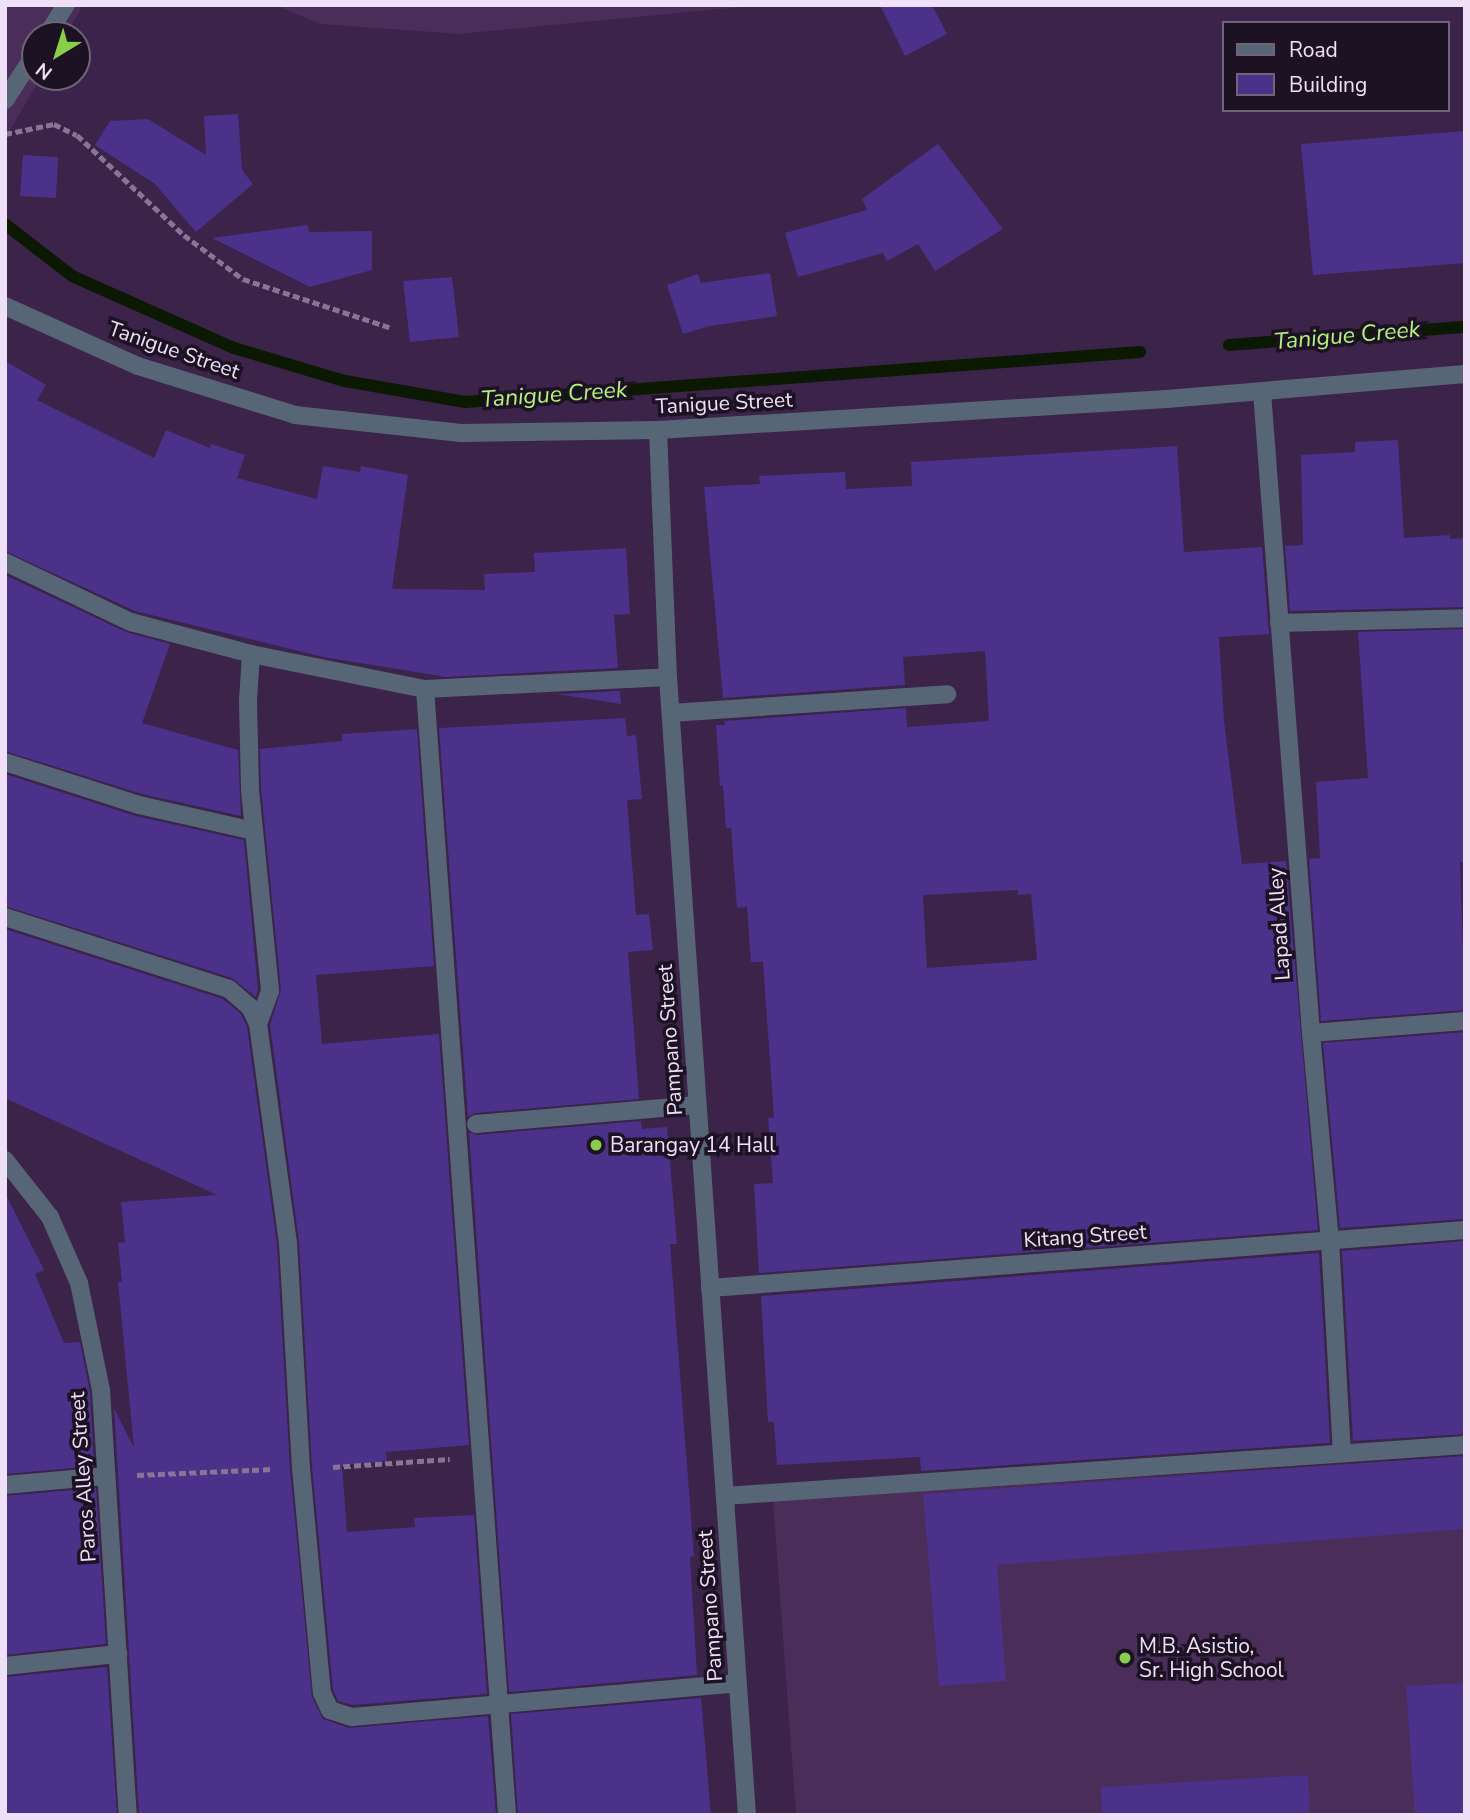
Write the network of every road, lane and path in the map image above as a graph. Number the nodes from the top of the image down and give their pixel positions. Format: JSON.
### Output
{"nodes":[{"id":1,"x":66,"y":5,"type":"edge"},
{"id":2,"x":56,"y":21,"type":"edge"},
{"id":3,"x":21,"y":75,"type":"edge"},
{"id":4,"x":5,"y":100,"type":"edge"},
{"id":5,"x":5,"y":134,"type":"edge"},
{"id":6,"x":5,"y":306,"type":"edge"},
{"id":7,"x":392,"y":328,"type":"dead end"},
{"id":8,"x":1465,"y":374,"type":"edge"},
{"id":9,"x":1262,"y":392,"type":"junction"},
{"id":10,"x":658,"y":430,"type":"junction"},
{"id":11,"x":5,"y":562,"type":"edge"},
{"id":12,"x":1465,"y":618,"type":"edge"},
{"id":13,"x":1279,"y":623,"type":"junction"},
{"id":14,"x":251,"y":654,"type":"junction"},
{"id":15,"x":668,"y":677,"type":"junction"},
{"id":16,"x":425,"y":689,"type":"junction"},
{"id":17,"x":947,"y":694,"type":"dead end"},
{"id":18,"x":671,"y":713,"type":"junction"},
{"id":19,"x":5,"y":762,"type":"edge"},
{"id":20,"x":254,"y":831,"type":"junction"},
{"id":21,"x":5,"y":917,"type":"edge"},
{"id":22,"x":1465,"y":1021,"type":"edge"},
{"id":23,"x":258,"y":1024,"type":"junction"},
{"id":24,"x":1311,"y":1033,"type":"junction"},
{"id":25,"x":697,"y":1105,"type":"junction"},
{"id":26,"x":476,"y":1124,"type":"dead end"},
{"id":27,"x":5,"y":1160,"type":"edge"},
{"id":28,"x":1465,"y":1230,"type":"edge"},
{"id":29,"x":1330,"y":1240,"type":"junction"},
{"id":30,"x":710,"y":1288,"type":"junction"},
{"id":31,"x":1465,"y":1445,"type":"edge"},
{"id":32,"x":1342,"y":1452,"type":"junction"},
{"id":33,"x":105,"y":1476,"type":"junction"},
{"id":34,"x":5,"y":1485,"type":"edge"},
{"id":35,"x":725,"y":1496,"type":"junction"},
{"id":36,"x":118,"y":1654,"type":"junction"},
{"id":37,"x":5,"y":1665,"type":"edge"},
{"id":38,"x":738,"y":1683,"type":"junction"},
{"id":39,"x":498,"y":1706,"type":"junction"},
{"id":40,"x":128,"y":1815,"type":"edge"},
{"id":41,"x":507,"y":1815,"type":"edge"},
{"id":42,"x":747,"y":1815,"type":"edge"}],
"edges":[{"from":1,"to":2,"type":"street"},
{"from":3,"to":4,"type":"street"},
{"from":5,"to":7,"type":"path"},
{"from":6,"to":10,"type":"street","name":"Tanigue Street"},
{"from":8,"to":9,"type":"street","name":"Tanigue Street"},
{"from":9,"to":10,"type":"street","name":"Tanigue Street"},
{"from":9,"to":13,"type":"street","name":"Lapad Alley"},
{"from":10,"to":15,"type":"street","name":"Pampano Street"},
{"from":11,"to":14,"type":"street"},
{"from":12,"to":13,"type":"street"},
{"from":13,"to":24,"type":"street","name":"Lapad Alley"},
{"from":14,"to":16,"type":"street"},
{"from":14,"to":20,"type":"street"},
{"from":15,"to":16,"type":"street"},
{"from":15,"to":18,"type":"street","name":"Pampano Street"},
{"from":16,"to":39,"type":"street"},
{"from":17,"to":18,"type":"street"},
{"from":18,"to":25,"type":"street","name":"Pampano Street"},
{"from":19,"to":20,"type":"street"},
{"from":20,"to":23,"type":"street"},
{"from":21,"to":23,"type":"street"},
{"from":22,"to":24,"type":"street"},
{"from":23,"to":39,"type":"street"},
{"from":24,"to":29,"type":"street","name":"Lapad Alley"},
{"from":25,"to":26,"type":"street"},
{"from":25,"to":30,"type":"street","name":"Pampano Street"},
{"from":27,"to":33,"type":"street","name":"Paros Alley Street"},
{"from":28,"to":29,"type":"street","name":"Kitang Street"},
{"from":29,"to":30,"type":"street","name":"Kitang Street"},
{"from":29,"to":32,"type":"street","name":"Lapad Alley"},
{"from":30,"to":35,"type":"street","name":"Pampano Street"},
{"from":31,"to":32,"type":"street"},
{"from":32,"to":35,"type":"street"},
{"from":33,"to":34,"type":"street"},
{"from":33,"to":36,"type":"street","name":"Paros Alley Street"},
{"from":35,"to":38,"type":"street","name":"Pampano Street"},
{"from":36,"to":37,"type":"street"},
{"from":36,"to":40,"type":"street","name":"Paros Alley Street"},
{"from":38,"to":39,"type":"street"},
{"from":38,"to":42,"type":"street","name":"Pampano Street"},
{"from":39,"to":41,"type":"street"}]}
